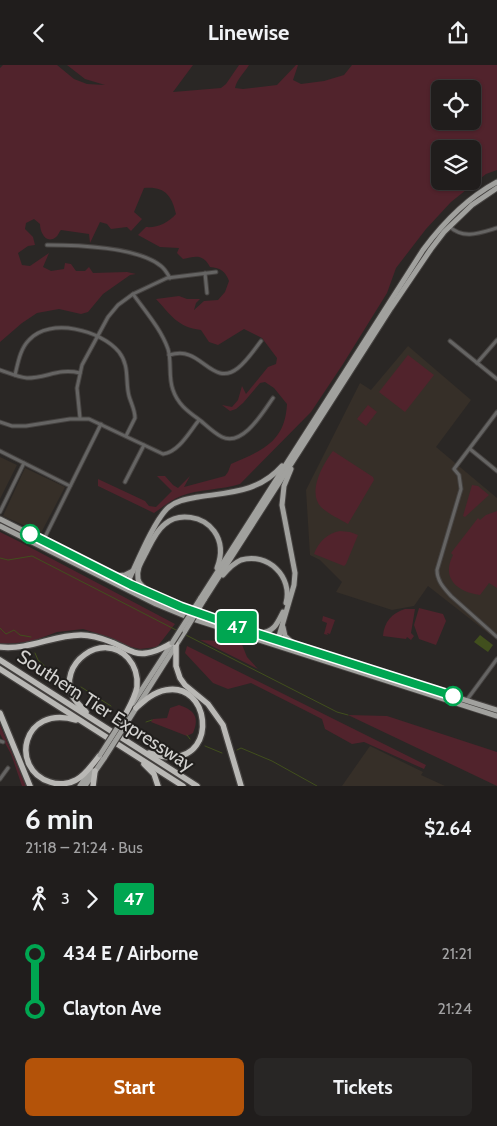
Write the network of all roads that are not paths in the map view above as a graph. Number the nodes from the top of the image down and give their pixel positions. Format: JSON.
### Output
{"nodes":[{"id":1,"x":497,"y":182,"type":"edge"},
{"id":2,"x":497,"y":188,"type":"edge"},
{"id":3,"x":447,"y":225,"type":"junction"},
{"id":4,"x":497,"y":228,"type":"edge"},
{"id":5,"x":47,"y":245,"type":"dead end"},
{"id":6,"x":216,"y":272,"type":"dead end"},
{"id":7,"x":205,"y":273,"type":"junction"},
{"id":8,"x":170,"y":278,"type":"junction"},
{"id":9,"x":206,"y":293,"type":"dead end"},
{"id":10,"x":133,"y":294,"type":"junction"},
{"id":11,"x":97,"y":336,"type":"junction"},
{"id":12,"x":261,"y":341,"type":"dead end"},
{"id":13,"x":450,"y":341,"type":"dead end"},
{"id":14,"x":496,"y":342,"type":"edge"},
{"id":15,"x":169,"y":355,"type":"junction"},
{"id":16,"x":477,"y":363,"type":"junction"},
{"id":17,"x":0,"y":370,"type":"edge"},
{"id":18,"x":80,"y":373,"type":"junction"},
{"id":19,"x":15,"y":375,"type":"junction"},
{"id":20,"x":497,"y":379,"type":"edge"},
{"id":21,"x":273,"y":398,"type":"dead end"},
{"id":22,"x":497,"y":412,"type":"edge"},
{"id":23,"x":80,"y":418,"type":"junction"},
{"id":24,"x":199,"y":420,"type":"junction"},
{"id":25,"x":0,"y":422,"type":"edge"},
{"id":26,"x":101,"y":424,"type":"junction"},
{"id":27,"x":126,"y":436,"type":"junction"},
{"id":28,"x":144,"y":445,"type":"junction"},
{"id":29,"x":470,"y":449,"type":"junction"},
{"id":30,"x":0,"y":451,"type":"edge"},
{"id":31,"x":295,"y":455,"type":"junction"},
{"id":32,"x":24,"y":463,"type":"junction"},
{"id":33,"x":497,"y":471,"type":"edge"},
{"id":34,"x":125,"y":483,"type":"dead end"},
{"id":35,"x":70,"y":486,"type":"junction"},
{"id":36,"x":0,"y":512,"type":"edge"},
{"id":37,"x":0,"y":519,"type":"edge"},
{"id":38,"x":0,"y":526,"type":"edge"},
{"id":39,"x":44,"y":541,"type":"junction"},
{"id":40,"x":41,"y":546,"type":"junction"},
{"id":41,"x":136,"y":571,"type":"junction"},
{"id":42,"x":114,"y":576,"type":"junction"},
{"id":43,"x":214,"y":581,"type":"junction"},
{"id":44,"x":129,"y":584,"type":"junction"},
{"id":45,"x":126,"y":589,"type":"junction"},
{"id":46,"x":154,"y":595,"type":"junction"},
{"id":47,"x":283,"y":612,"type":"junction"},
{"id":48,"x":283,"y":627,"type":"junction"},
{"id":49,"x":255,"y":633,"type":"junction"},
{"id":50,"x":497,"y":637,"type":"edge"},
{"id":51,"x":275,"y":643,"type":"junction"},
{"id":52,"x":174,"y":644,"type":"junction"},
{"id":53,"x":0,"y":647,"type":"edge"},
{"id":54,"x":299,"y":647,"type":"junction"},
{"id":55,"x":497,"y":659,"type":"edge"},
{"id":56,"x":0,"y":660,"type":"edge"},
{"id":57,"x":0,"y":669,"type":"edge"},
{"id":58,"x":465,"y":703,"type":"junction"},
{"id":59,"x":136,"y":707,"type":"junction"},
{"id":60,"x":497,"y":710,"type":"edge"},
{"id":61,"x":0,"y":713,"type":"edge"},
{"id":62,"x":497,"y":716,"type":"edge"},
{"id":63,"x":92,"y":719,"type":"junction"},
{"id":64,"x":126,"y":720,"type":"junction"},
{"id":65,"x":88,"y":726,"type":"junction"},
{"id":66,"x":144,"y":751,"type":"junction"},
{"id":67,"x":103,"y":756,"type":"junction"},
{"id":68,"x":140,"y":758,"type":"junction"},
{"id":69,"x":8,"y":768,"type":"dead end"},
{"id":70,"x":95,"y":771,"type":"junction"},
{"id":71,"x":0,"y":779,"type":"edge"},
{"id":72,"x":30,"y":786,"type":"edge"},
{"id":73,"x":80,"y":786,"type":"edge"},
{"id":74,"x":85,"y":786,"type":"edge"},
{"id":75,"x":92,"y":786,"type":"edge"},
{"id":76,"x":158,"y":786,"type":"edge"},
{"id":77,"x":183,"y":786,"type":"edge"},
{"id":78,"x":196,"y":786,"type":"edge"},
{"id":79,"x":241,"y":786,"type":"edge"}],
"edges":[{"from":1,"to":3,"type":"main road"},
{"from":2,"to":3,"type":"main road"},
{"from":3,"to":4,"type":"street"},
{"from":3,"to":31,"type":"main road"},
{"from":5,"to":8,"type":"street"},
{"from":6,"to":7,"type":"street"},
{"from":7,"to":8,"type":"street"},
{"from":7,"to":9,"type":"street"},
{"from":8,"to":10,"type":"street"},
{"from":10,"to":11,"type":"street"},
{"from":10,"to":15,"type":"street"},
{"from":11,"to":18,"type":"street"},
{"from":11,"to":19,"type":"street"},
{"from":11,"to":27,"type":"street"},
{"from":12,"to":15,"type":"street"},
{"from":13,"to":16,"type":"street"},
{"from":14,"to":16,"type":"street"},
{"from":15,"to":24,"type":"street"},
{"from":16,"to":20,"type":"street"},
{"from":17,"to":19,"type":"street"},
{"from":18,"to":19,"type":"street"},
{"from":18,"to":23,"type":"street"},
{"from":21,"to":24,"type":"street"},
{"from":22,"to":29,"type":"street"},
{"from":23,"to":25,"type":"street"},
{"from":23,"to":26,"type":"street"},
{"from":24,"to":28,"type":"street"},
{"from":26,"to":27,"type":"street"},
{"from":26,"to":35,"type":"street"},
{"from":27,"to":28,"type":"street"},
{"from":28,"to":34,"type":"street"},
{"from":29,"to":33,"type":"street"},
{"from":29,"to":50,"type":"street"},
{"from":30,"to":32,"type":"street"},
{"from":31,"to":41,"type":"main road"},
{"from":31,"to":43,"type":"main road"},
{"from":31,"to":48,"type":"main road"},
{"from":32,"to":35,"type":"street"},
{"from":32,"to":36,"type":"street"},
{"from":35,"to":39,"type":"street"},
{"from":37,"to":39,"type":"main road"},
{"from":38,"to":40,"type":"main road"},
{"from":39,"to":40,"type":"street"},
{"from":39,"to":42,"type":"main road"},
{"from":40,"to":45,"type":"main road"},
{"from":41,"to":42,"type":"main road"},
{"from":41,"to":43,"type":"main road"},
{"from":41,"to":44,"type":"main road"},
{"from":41,"to":46,"type":"main road"},
{"from":42,"to":44,"type":"main road"},
{"from":43,"to":47,"type":"main road"},
{"from":43,"to":52,"type":"main road","bridge":true},
{"from":44,"to":45,"type":"main road"},
{"from":44,"to":46,"type":"main road"},
{"from":45,"to":51,"type":"main road"},
{"from":46,"to":49,"type":"main road"},
{"from":47,"to":49,"type":"main road"},
{"from":47,"to":51,"type":"main road"},
{"from":48,"to":51,"type":"main road"},
{"from":48,"to":54,"type":"main road"},
{"from":49,"to":51,"type":"main road"},
{"from":51,"to":54,"type":"main road"},
{"from":51,"to":58,"type":"main road"},
{"from":52,"to":53,"type":"highway"},
{"from":52,"to":59,"type":"main road"},
{"from":52,"to":64,"type":"main road"},
{"from":52,"to":79,"type":"highway"},
{"from":54,"to":58,"type":"main road"},
{"from":55,"to":58,"type":"street"},
{"from":56,"to":63,"type":"highway","name":"Southern Tier Expressway"},
{"from":57,"to":65,"type":"highway","name":"Southern Tier Expressway"},
{"from":58,"to":60,"type":"main road"},
{"from":58,"to":62,"type":"main road"},
{"from":59,"to":64,"type":"main road"},
{"from":59,"to":66,"type":"highway"},
{"from":61,"to":72,"type":"highway"},
{"from":63,"to":64,"type":"highway"},
{"from":63,"to":66,"type":"highway","name":"Southern Tier Expressway"},
{"from":64,"to":67,"type":"main road","bridge":true},
{"from":65,"to":67,"type":"highway"},
{"from":65,"to":68,"type":"highway","name":"Southern Tier Expressway"},
{"from":66,"to":78,"type":"highway","name":"Southern Tier Expressway"},
{"from":67,"to":70,"type":"main road"},
{"from":67,"to":73,"type":"main road"},
{"from":68,"to":76,"type":"highway"},
{"from":68,"to":77,"type":"highway","name":"Southern Tier Expressway"},
{"from":69,"to":71,"type":"street"},
{"from":70,"to":74,"type":"main road"},
{"from":70,"to":75,"type":"highway"}]}
